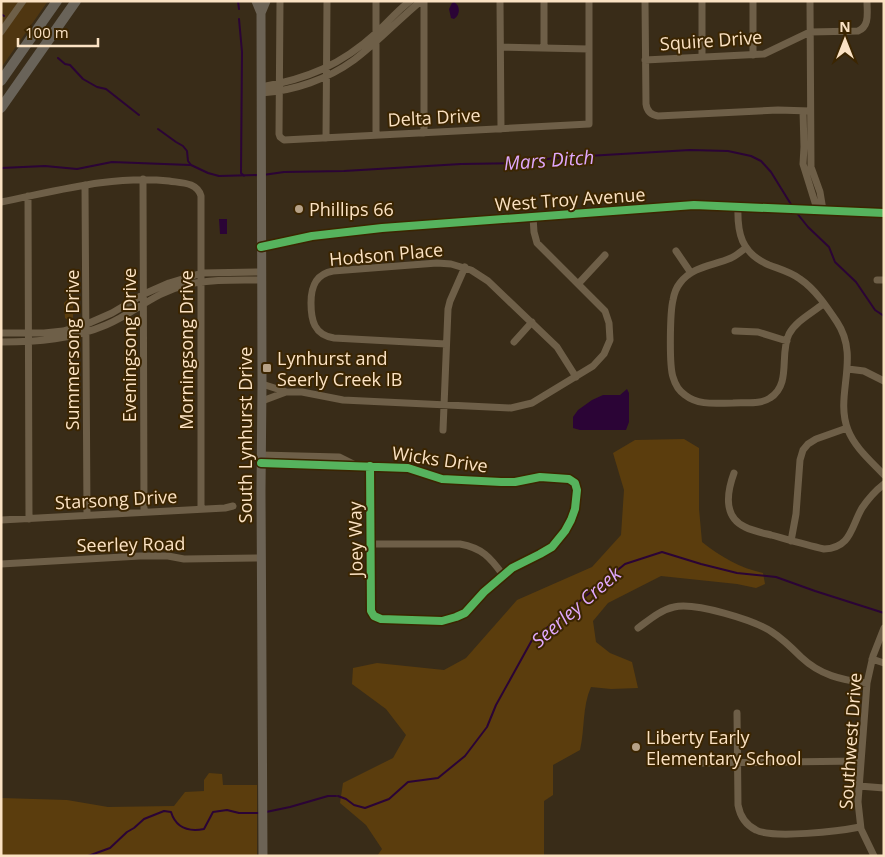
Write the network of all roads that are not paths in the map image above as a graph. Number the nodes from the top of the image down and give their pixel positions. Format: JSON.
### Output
{"nodes":[{"id":1,"x":23,"y":1,"type":"edge"},
{"id":2,"x":57,"y":1,"type":"edge"},
{"id":3,"x":76,"y":1,"type":"edge"},
{"id":4,"x":256,"y":1,"type":"edge"},
{"id":5,"x":266,"y":1,"type":"edge"},
{"id":6,"x":280,"y":1,"type":"edge"},
{"id":7,"x":327,"y":1,"type":"edge"},
{"id":8,"x":376,"y":1,"type":"edge"},
{"id":9,"x":410,"y":1,"type":"edge"},
{"id":10,"x":422,"y":1,"type":"edge"},
{"id":11,"x":500,"y":1,"type":"edge"},
{"id":12,"x":544,"y":1,"type":"edge"},
{"id":13,"x":589,"y":1,"type":"edge"},
{"id":14,"x":645,"y":1,"type":"edge"},
{"id":15,"x":702,"y":1,"type":"edge"},
{"id":16,"x":753,"y":1,"type":"edge"},
{"id":17,"x":810,"y":1,"type":"edge"},
{"id":18,"x":867,"y":1,"type":"edge"},
{"id":19,"x":261,"y":14,"type":"junction"},
{"id":20,"x":1,"y":32,"type":"edge"},
{"id":21,"x":810,"y":32,"type":"junction"},
{"id":22,"x":376,"y":33,"type":"junction"},
{"id":23,"x":376,"y":41,"type":"junction"},
{"id":24,"x":501,"y":46,"type":"junction"},
{"id":25,"x":544,"y":48,"type":"junction"},
{"id":26,"x":589,"y":49,"type":"junction"},
{"id":27,"x":753,"y":55,"type":"junction"},
{"id":28,"x":702,"y":57,"type":"junction"},
{"id":29,"x":646,"y":60,"type":"junction"},
{"id":30,"x":327,"y":72,"type":"junction"},
{"id":31,"x":1,"y":81,"type":"edge"},
{"id":32,"x":279,"y":84,"type":"junction"},
{"id":33,"x":261,"y":90,"type":"junction"},
{"id":34,"x":279,"y":92,"type":"junction"},
{"id":35,"x":1,"y":108,"type":"edge"},
{"id":36,"x":806,"y":111,"type":"junction"},
{"id":37,"x":501,"y":129,"type":"junction"},
{"id":38,"x":424,"y":133,"type":"junction"},
{"id":39,"x":376,"y":135,"type":"junction"},
{"id":40,"x":326,"y":138,"type":"junction"},
{"id":41,"x":143,"y":179,"type":"junction"},
{"id":42,"x":85,"y":184,"type":"junction"},
{"id":43,"x":28,"y":196,"type":"junction"},
{"id":44,"x":1,"y":202,"type":"edge"},
{"id":45,"x":738,"y":206,"type":"junction"},
{"id":46,"x":820,"y":210,"type":"junction"},
{"id":47,"x":884,"y":213,"type":"edge"},
{"id":48,"x":533,"y":217,"type":"junction"},
{"id":49,"x":261,"y":247,"type":"junction"},
{"id":50,"x":746,"y":248,"type":"junction"},
{"id":51,"x":676,"y":251,"type":"dead end"},
{"id":52,"x":605,"y":255,"type":"dead end"},
{"id":53,"x":465,"y":267,"type":"junction"},
{"id":54,"x":202,"y":273,"type":"junction"},
{"id":55,"x":691,"y":273,"type":"junction"},
{"id":56,"x":261,"y":276,"type":"junction"},
{"id":57,"x":202,"y":282,"type":"junction"},
{"id":58,"x":579,"y":283,"type":"junction"},
{"id":59,"x":144,"y":294,"type":"junction"},
{"id":60,"x":144,"y":302,"type":"junction"},
{"id":61,"x":823,"y":304,"type":"junction"},
{"id":62,"x":532,"y":322,"type":"junction"},
{"id":63,"x":87,"y":328,"type":"junction"},
{"id":64,"x":735,"y":331,"type":"dead end"},
{"id":65,"x":1,"y":333,"type":"edge"},
{"id":66,"x":29,"y":338,"type":"junction"},
{"id":67,"x":1,"y":342,"type":"edge"},
{"id":68,"x":514,"y":342,"type":"dead end"},
{"id":69,"x":786,"y":342,"type":"junction"},
{"id":70,"x":446,"y":344,"type":"junction"},
{"id":71,"x":848,"y":369,"type":"junction"},
{"id":72,"x":576,"y":377,"type":"junction"},
{"id":73,"x":884,"y":380,"type":"edge"},
{"id":74,"x":262,"y":384,"type":"junction"},
{"id":75,"x":287,"y":392,"type":"junction"},
{"id":76,"x":682,"y":393,"type":"junction"},
{"id":77,"x":676,"y":399,"type":"dead end"},
{"id":78,"x":262,"y":401,"type":"junction"},
{"id":79,"x":444,"y":405,"type":"junction"},
{"id":80,"x":847,"y":428,"type":"junction"},
{"id":81,"x":443,"y":430,"type":"dead end"},
{"id":82,"x":262,"y":459,"type":"junction"},
{"id":83,"x":370,"y":466,"type":"junction"},
{"id":84,"x":734,"y":473,"type":"dead end"},
{"id":85,"x":884,"y":475,"type":"edge"},
{"id":86,"x":884,"y":484,"type":"edge"},
{"id":87,"x":233,"y":506,"type":"dead end"},
{"id":88,"x":201,"y":510,"type":"junction"},
{"id":89,"x":144,"y":511,"type":"junction"},
{"id":90,"x":87,"y":515,"type":"junction"},
{"id":91,"x":29,"y":518,"type":"junction"},
{"id":92,"x":1,"y":520,"type":"edge"},
{"id":93,"x":791,"y":540,"type":"junction"},
{"id":94,"x":370,"y":544,"type":"junction"},
{"id":95,"x":261,"y":558,"type":"junction"},
{"id":96,"x":1,"y":564,"type":"edge"},
{"id":97,"x":503,"y":575,"type":"junction"},
{"id":98,"x":638,"y":628,"type":"dead end"},
{"id":99,"x":884,"y":628,"type":"edge"},
{"id":100,"x":872,"y":659,"type":"junction"},
{"id":101,"x":884,"y":663,"type":"edge"},
{"id":102,"x":867,"y":683,"type":"junction"},
{"id":103,"x":737,"y":713,"type":"dead end"},
{"id":104,"x":861,"y":761,"type":"junction"},
{"id":105,"x":702,"y":763,"type":"dead end"},
{"id":106,"x":738,"y":763,"type":"junction"},
{"id":107,"x":859,"y":786,"type":"junction"},
{"id":108,"x":884,"y":788,"type":"edge"},
{"id":109,"x":860,"y":827,"type":"junction"},
{"id":110,"x":263,"y":856,"type":"edge"},
{"id":111,"x":874,"y":856,"type":"edge"}],
"edges":[{"from":1,"to":20,"type":"street"},
{"from":2,"to":31,"type":"highway"},
{"from":3,"to":35,"type":"highway"},
{"from":4,"to":19,"type":"main road","name":"South Lynhurst Drive"},
{"from":5,"to":19,"type":"main road","name":"South Lynhurst Drive"},
{"from":6,"to":32,"type":"street"},
{"from":7,"to":30,"type":"street"},
{"from":8,"to":22,"type":"street"},
{"from":9,"to":22,"type":"street"},
{"from":10,"to":23,"type":"street"},
{"from":10,"to":38,"type":"street"},
{"from":11,"to":24,"type":"street"},
{"from":12,"to":25,"type":"street"},
{"from":13,"to":26,"type":"street"},
{"from":14,"to":29,"type":"street"},
{"from":15,"to":28,"type":"street"},
{"from":16,"to":27,"type":"street"},
{"from":17,"to":21,"type":"street"},
{"from":18,"to":21,"type":"street","name":"Squire Drive"},
{"from":19,"to":33,"type":"main road","name":"South Lynhurst Drive"},
{"from":21,"to":27,"type":"street","name":"Squire Drive"},
{"from":21,"to":36,"type":"street"},
{"from":22,"to":23,"type":"street"},
{"from":22,"to":30,"type":"street"},
{"from":23,"to":30,"type":"street"},
{"from":23,"to":39,"type":"street"},
{"from":24,"to":25,"type":"street"},
{"from":24,"to":37,"type":"street"},
{"from":25,"to":26,"type":"street"},
{"from":26,"to":37,"type":"street","name":"Delta Drive"},
{"from":27,"to":28,"type":"street","name":"Squire Drive"},
{"from":28,"to":29,"type":"street","name":"Squire Drive"},
{"from":29,"to":36,"type":"street"},
{"from":30,"to":32,"type":"street"},
{"from":30,"to":34,"type":"street"},
{"from":30,"to":40,"type":"street"},
{"from":32,"to":33,"type":"street"},
{"from":32,"to":34,"type":"street"},
{"from":33,"to":34,"type":"street"},
{"from":33,"to":49,"type":"main road","name":"South Lynhurst Drive"},
{"from":34,"to":40,"type":"street","name":"Delta Drive"},
{"from":36,"to":46,"type":"street"},
{"from":37,"to":38,"type":"street","name":"Delta Drive"},
{"from":38,"to":39,"type":"street","name":"Delta Drive"},
{"from":39,"to":40,"type":"street","name":"Delta Drive"},
{"from":41,"to":42,"type":"street"},
{"from":41,"to":54,"type":"street","name":"Morningsong Drive"},
{"from":41,"to":59,"type":"street","name":"Eveningsong Drive"},
{"from":42,"to":43,"type":"street"},
{"from":42,"to":63,"type":"street","name":"Summersong Drive"},
{"from":43,"to":44,"type":"street"},
{"from":43,"to":66,"type":"street"},
{"from":45,"to":46,"type":"street","name":"West Troy Avenue"},
{"from":45,"to":48,"type":"street","name":"West Troy Avenue"},
{"from":45,"to":50,"type":"street"},
{"from":46,"to":47,"type":"street","name":"West Troy Avenue"},
{"from":48,"to":49,"type":"street","name":"West Troy Avenue"},
{"from":48,"to":58,"type":"street"},
{"from":49,"to":56,"type":"main road","name":"South Lynhurst Drive"},
{"from":50,"to":55,"type":"street"},
{"from":50,"to":61,"type":"street"},
{"from":51,"to":55,"type":"street"},
{"from":52,"to":58,"type":"street"},
{"from":53,"to":62,"type":"street"},
{"from":53,"to":70,"type":"street"},
{"from":53,"to":70,"type":"street","name":"Hodson Place"},
{"from":54,"to":56,"type":"street"},
{"from":54,"to":57,"type":"street","name":"Morningsong Drive"},
{"from":54,"to":59,"type":"street"},
{"from":55,"to":76,"type":"street"},
{"from":56,"to":57,"type":"street"},
{"from":56,"to":74,"type":"main road","name":"South Lynhurst Drive"},
{"from":57,"to":60,"type":"street"},
{"from":57,"to":88,"type":"street","name":"Morningsong Drive"},
{"from":58,"to":72,"type":"street"},
{"from":59,"to":60,"type":"street","name":"Eveningsong Drive"},
{"from":59,"to":63,"type":"street"},
{"from":60,"to":63,"type":"street"},
{"from":60,"to":89,"type":"street","name":"Eveningsong Drive"},
{"from":61,"to":69,"type":"street"},
{"from":61,"to":71,"type":"street"},
{"from":62,"to":68,"type":"street"},
{"from":62,"to":72,"type":"street"},
{"from":63,"to":66,"type":"street"},
{"from":63,"to":90,"type":"street","name":"Summersong Drive"},
{"from":64,"to":69,"type":"street"},
{"from":65,"to":66,"type":"street"},
{"from":66,"to":67,"type":"street"},
{"from":66,"to":91,"type":"street"},
{"from":69,"to":76,"type":"street"},
{"from":70,"to":79,"type":"street"},
{"from":71,"to":73,"type":"street"},
{"from":71,"to":80,"type":"street"},
{"from":72,"to":79,"type":"street"},
{"from":74,"to":75,"type":"street"},
{"from":74,"to":78,"type":"main road","name":"South Lynhurst Drive"},
{"from":75,"to":78,"type":"street"},
{"from":75,"to":79,"type":"street"},
{"from":76,"to":77,"type":"street"},
{"from":78,"to":82,"type":"main road","name":"South Lynhurst Drive"},
{"from":79,"to":81,"type":"street"},
{"from":80,"to":85,"type":"street"},
{"from":80,"to":93,"type":"street"},
{"from":82,"to":83,"type":"street","name":"Wicks Drive"},
{"from":82,"to":95,"type":"main road","name":"South Lynhurst Drive"},
{"from":83,"to":94,"type":"street","name":"Joey Way"},
{"from":83,"to":97,"type":"street","name":"Wicks Drive"},
{"from":84,"to":93,"type":"street"},
{"from":86,"to":93,"type":"street"},
{"from":87,"to":88,"type":"street","name":"Starsong Drive"},
{"from":88,"to":89,"type":"street","name":"Starsong Drive"},
{"from":89,"to":90,"type":"street","name":"Starsong Drive"},
{"from":90,"to":91,"type":"street","name":"Starsong Drive"},
{"from":91,"to":92,"type":"street","name":"Starsong Drive"},
{"from":94,"to":97,"type":"street"},
{"from":94,"to":97,"type":"street","name":"Joey Way"},
{"from":95,"to":96,"type":"street","name":"Seerley Road"},
{"from":95,"to":110,"type":"main road","name":"South Lynhurst Drive"},
{"from":98,"to":102,"type":"street"},
{"from":99,"to":100,"type":"street","name":"Southwest Drive"},
{"from":100,"to":101,"type":"street"},
{"from":100,"to":102,"type":"street","name":"Southwest Drive"},
{"from":102,"to":104,"type":"street","name":"Southwest Drive"},
{"from":103,"to":106,"type":"street"},
{"from":104,"to":106,"type":"street"},
{"from":104,"to":107,"type":"street","name":"Southwest Drive"},
{"from":105,"to":106,"type":"street"},
{"from":106,"to":109,"type":"street"},
{"from":107,"to":108,"type":"street"},
{"from":107,"to":109,"type":"street","name":"Southwest Drive"},
{"from":109,"to":111,"type":"street","name":"Southwest Drive"}]}
